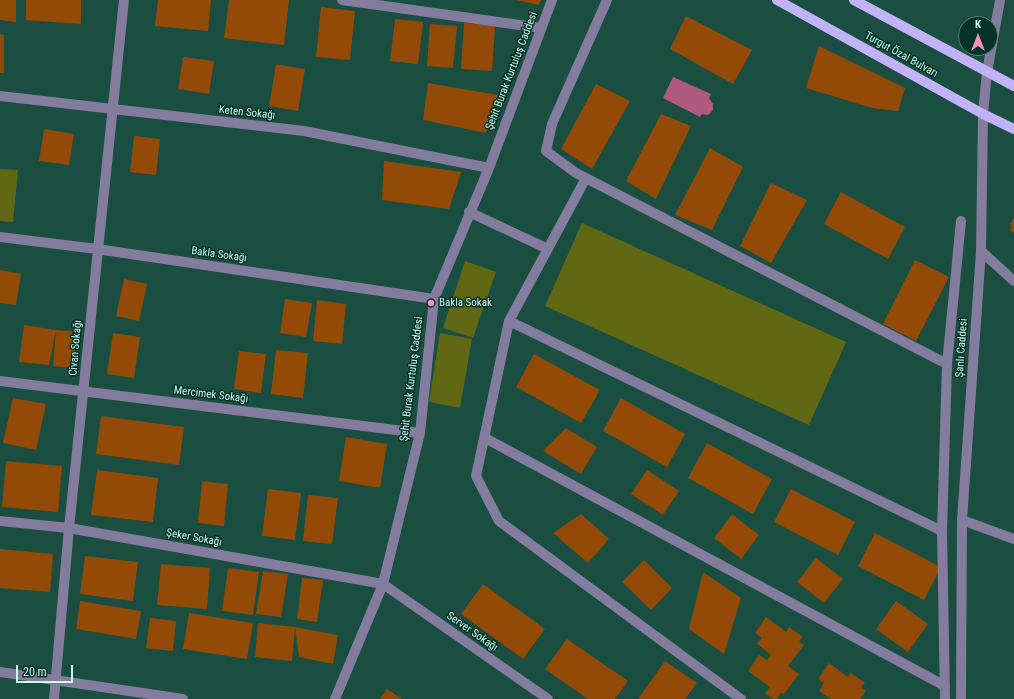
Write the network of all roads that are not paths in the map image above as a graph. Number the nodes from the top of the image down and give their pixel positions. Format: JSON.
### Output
{"nodes":[{"id":1,"x":124,"y":0,"type":"edge"},
{"id":2,"x":342,"y":0,"type":"edge"},
{"id":3,"x":552,"y":0,"type":"edge"},
{"id":4,"x":607,"y":0,"type":"edge"},
{"id":5,"x":777,"y":0,"type":"edge"},
{"id":6,"x":854,"y":0,"type":"edge"},
{"id":7,"x":1000,"y":0,"type":"edge"},
{"id":8,"x":541,"y":28,"type":"junction"},
{"id":9,"x":987,"y":72,"type":"junction"},
{"id":10,"x":1014,"y":86,"type":"edge"},
{"id":11,"x":0,"y":96,"type":"edge"},
{"id":12,"x":112,"y":110,"type":"junction"},
{"id":13,"x":983,"y":114,"type":"junction"},
{"id":14,"x":1014,"y":129,"type":"edge"},
{"id":15,"x":489,"y":168,"type":"junction"},
{"id":16,"x":586,"y":178,"type":"junction"},
{"id":17,"x":469,"y":212,"type":"junction"},
{"id":18,"x":961,"y":221,"type":"dead end"},
{"id":19,"x":0,"y":237,"type":"edge"},
{"id":20,"x":97,"y":249,"type":"junction"},
{"id":21,"x":548,"y":249,"type":"junction"},
{"id":22,"x":981,"y":251,"type":"junction"},
{"id":23,"x":1014,"y":281,"type":"edge"},
{"id":24,"x":434,"y":299,"type":"junction"},
{"id":25,"x":509,"y":321,"type":"junction"},
{"id":26,"x":946,"y":364,"type":"junction"},
{"id":27,"x":0,"y":381,"type":"edge"},
{"id":28,"x":84,"y":392,"type":"junction"},
{"id":29,"x":420,"y":433,"type":"junction"},
{"id":30,"x":485,"y":438,"type":"junction"},
{"id":31,"x":962,"y":520,"type":"junction"},
{"id":32,"x":0,"y":521,"type":"edge"},
{"id":33,"x":69,"y":528,"type":"junction"},
{"id":34,"x":942,"y":531,"type":"junction"},
{"id":35,"x":1014,"y":539,"type":"edge"},
{"id":36,"x":383,"y":584,"type":"junction"},
{"id":37,"x":0,"y":672,"type":"edge"},
{"id":38,"x":57,"y":680,"type":"junction"},
{"id":39,"x":945,"y":686,"type":"junction"},
{"id":40,"x":54,"y":699,"type":"edge"},
{"id":41,"x":183,"y":699,"type":"edge"},
{"id":42,"x":335,"y":699,"type":"edge"},
{"id":43,"x":548,"y":699,"type":"edge"},
{"id":44,"x":741,"y":699,"type":"edge"},
{"id":45,"x":945,"y":699,"type":"edge"},
{"id":46,"x":961,"y":699,"type":"edge"}],
"edges":[{"from":1,"to":12,"type":"street","name":"Civan Sokağı"},
{"from":2,"to":8,"type":"street"},
{"from":3,"to":8,"type":"street","name":"Şehit Burak Kurtuluş Caddesi"},
{"from":4,"to":16,"type":"street"},
{"from":5,"to":13,"type":"main road","name":"Turgut Özal Bulvarı"},
{"from":6,"to":9,"type":"main road"},
{"from":7,"to":9,"type":"street","name":"Şanlı Caddesi"},
{"from":8,"to":15,"type":"street","name":"Şehit Burak Kurtuluş Caddesi"},
{"from":9,"to":10,"type":"main road"},
{"from":9,"to":13,"type":"street","name":"Şanlı Caddesi"},
{"from":11,"to":12,"type":"street","name":"Keten Sokağı"},
{"from":12,"to":15,"type":"street","name":"Keten Sokağı"},
{"from":12,"to":20,"type":"street","name":"Civan Sokağı"},
{"from":13,"to":14,"type":"main road","name":"Turgut Özal Bulvarı"},
{"from":13,"to":22,"type":"street","name":"Şanlı Caddesi"},
{"from":15,"to":17,"type":"street","name":"Şehit Burak Kurtuluş Caddesi"},
{"from":16,"to":21,"type":"street"},
{"from":16,"to":26,"type":"street"},
{"from":17,"to":21,"type":"street"},
{"from":17,"to":24,"type":"street","name":"Şehit Burak Kurtuluş Caddesi"},
{"from":18,"to":26,"type":"street"},
{"from":19,"to":20,"type":"street","name":"Bakla Sokağı"},
{"from":20,"to":24,"type":"street","name":"Bakla Sokağı"},
{"from":20,"to":28,"type":"street","name":"Civan Sokağı"},
{"from":21,"to":25,"type":"street"},
{"from":22,"to":23,"type":"street"},
{"from":22,"to":31,"type":"street","name":"Şanlı Caddesi"},
{"from":24,"to":29,"type":"street","name":"Şehit Burak Kurtuluş Caddesi"},
{"from":25,"to":30,"type":"street"},
{"from":25,"to":34,"type":"street"},
{"from":26,"to":34,"type":"street"},
{"from":27,"to":28,"type":"street","name":"Mercimek Sokağı"},
{"from":28,"to":29,"type":"street","name":"Mercimek Sokağı"},
{"from":28,"to":33,"type":"street","name":"Civan Sokağı"},
{"from":29,"to":36,"type":"street","name":"Şehit Burak Kurtuluş Caddesi"},
{"from":30,"to":39,"type":"street"},
{"from":30,"to":44,"type":"street"},
{"from":31,"to":35,"type":"street"},
{"from":31,"to":46,"type":"street","name":"Şanlı Caddesi"},
{"from":32,"to":33,"type":"street","name":"Şeker Sokağı"},
{"from":33,"to":36,"type":"street","name":"Şeker Sokağı"},
{"from":33,"to":38,"type":"street","name":"Civan Sokağı"},
{"from":34,"to":39,"type":"street"},
{"from":36,"to":42,"type":"street","name":"Şehit Burak Kurtuluş Caddesi"},
{"from":36,"to":43,"type":"street","name":"Server Sokağı"},
{"from":37,"to":38,"type":"street"},
{"from":38,"to":40,"type":"street","name":"Civan Sokağı"},
{"from":38,"to":41,"type":"street"},
{"from":39,"to":45,"type":"street"}]}
